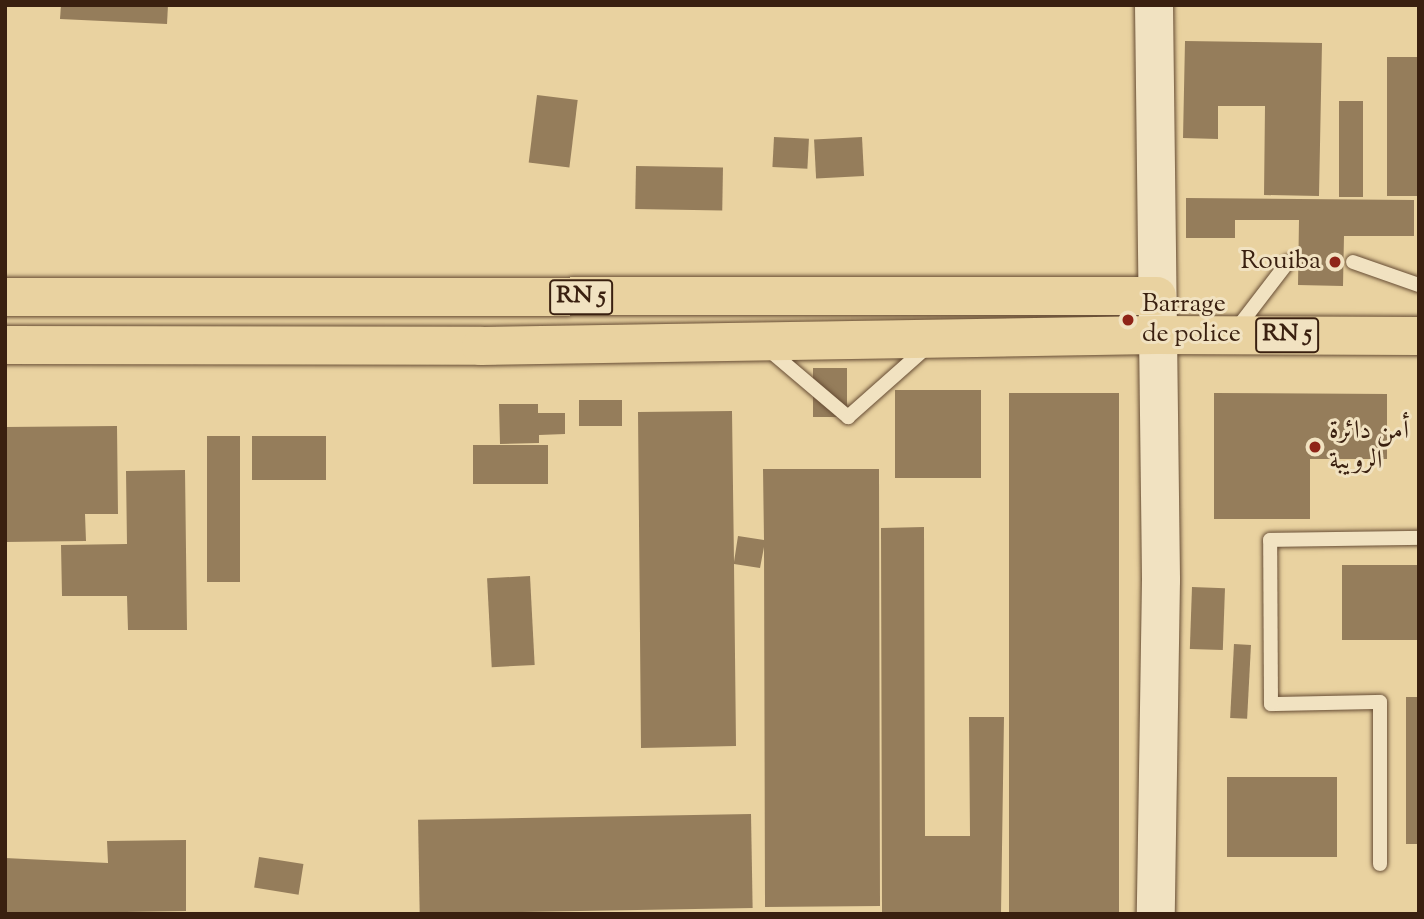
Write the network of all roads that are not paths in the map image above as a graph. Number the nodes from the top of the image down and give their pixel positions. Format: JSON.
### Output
{"nodes":[{"id":1,"x":1154,"y":5,"type":"edge"},
{"id":2,"x":1288,"y":262,"type":"dead end"},
{"id":3,"x":1353,"y":262,"type":"dead end"},
{"id":4,"x":1419,"y":285,"type":"edge"},
{"id":5,"x":1157,"y":296,"type":"junction"},
{"id":6,"x":5,"y":297,"type":"edge"},
{"id":7,"x":1156,"y":335,"type":"junction"},
{"id":8,"x":1231,"y":335,"type":"junction"},
{"id":9,"x":1419,"y":336,"type":"edge"},
{"id":10,"x":932,"y":342,"type":"junction"},
{"id":11,"x":762,"y":344,"type":"junction"},
{"id":12,"x":5,"y":345,"type":"edge"},
{"id":13,"x":1419,"y":538,"type":"edge"},
{"id":14,"x":1380,"y":864,"type":"dead end"},
{"id":15,"x":1156,"y":914,"type":"edge"}],
"edges":[{"from":1,"to":5,"type":"main road"},
{"from":2,"to":8,"type":"lane"},
{"from":3,"to":4,"type":"lane"},
{"from":5,"to":6,"type":"highway","number":"RN 5"},
{"from":5,"to":7,"type":"main road"},
{"from":7,"to":8,"type":"highway","number":"RN 5"},
{"from":7,"to":10,"type":"highway","number":"RN 5"},
{"from":7,"to":15,"type":"main road"},
{"from":8,"to":9,"type":"highway","number":"RN 5"},
{"from":10,"to":11,"type":"highway","number":"RN 5"},
{"from":10,"to":11,"type":"lane"},
{"from":11,"to":12,"type":"highway","number":"RN 5"},
{"from":13,"to":14,"type":"lane"}]}
